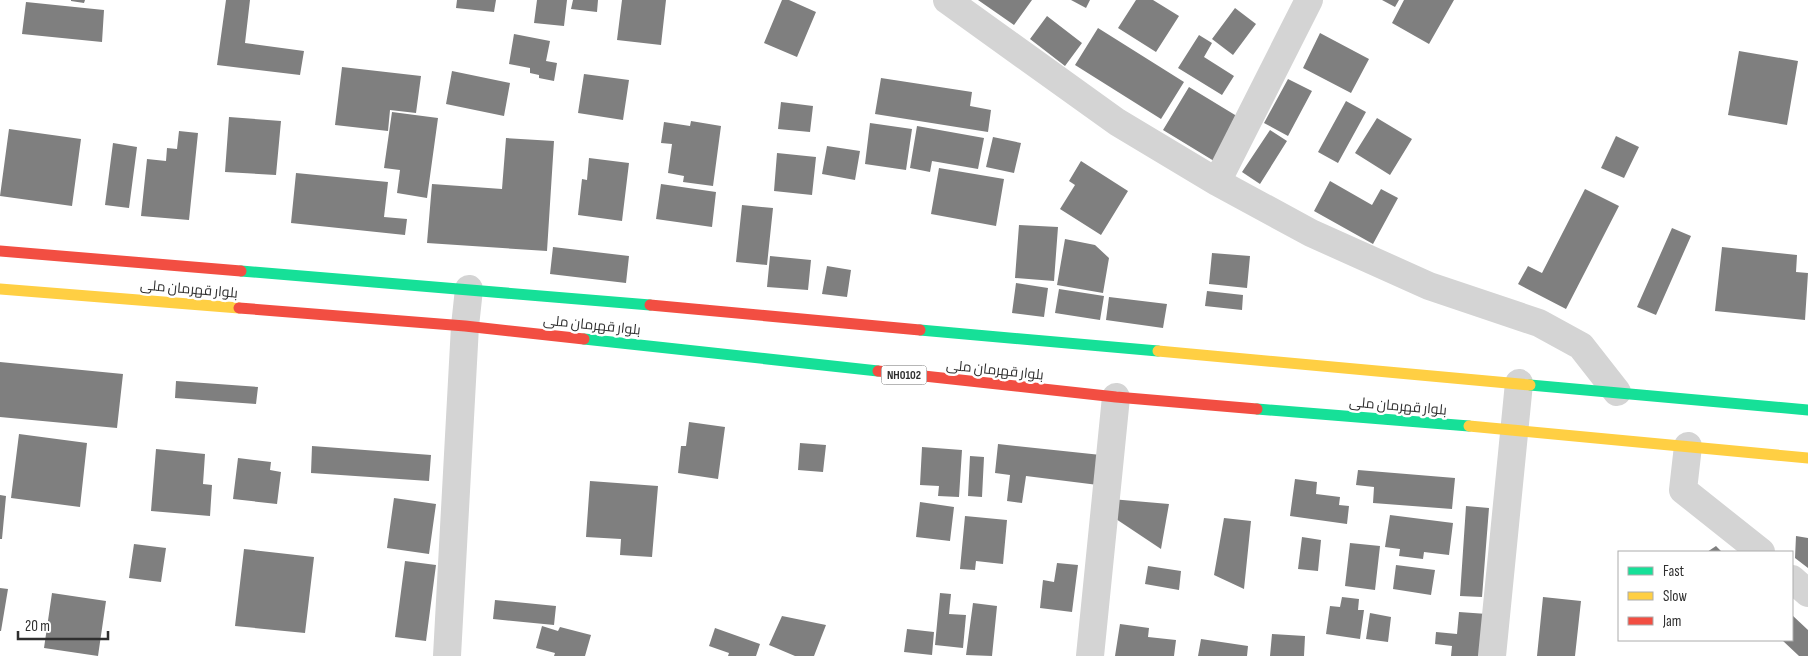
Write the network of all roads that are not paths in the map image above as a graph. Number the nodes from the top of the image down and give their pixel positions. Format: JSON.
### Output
{"nodes":[{"id":1,"x":947,"y":0,"type":"edge"},
{"id":2,"x":1309,"y":0,"type":"edge"},
{"id":3,"x":1217,"y":182,"type":"junction"},
{"id":4,"x":0,"y":251,"type":"edge"},
{"id":5,"x":0,"y":289,"type":"edge"},
{"id":6,"x":469,"y":289,"type":"junction"},
{"id":7,"x":466,"y":326,"type":"junction"},
{"id":8,"x":1519,"y":383,"type":"junction"},
{"id":9,"x":1617,"y":392,"type":"junction"},
{"id":10,"x":1116,"y":397,"type":"junction"},
{"id":11,"x":1808,"y":410,"type":"edge"},
{"id":12,"x":1515,"y":430,"type":"junction"},
{"id":13,"x":1688,"y":446,"type":"junction"},
{"id":14,"x":1808,"y":458,"type":"edge"},
{"id":15,"x":1759,"y":551,"type":"edge"},
{"id":16,"x":1793,"y":580,"type":"edge"},
{"id":17,"x":1808,"y":592,"type":"edge"},
{"id":18,"x":446,"y":656,"type":"edge"},
{"id":19,"x":1090,"y":656,"type":"edge"},
{"id":20,"x":1492,"y":656,"type":"edge"}],
"edges":[{"from":1,"to":3,"type":"street"},
{"from":2,"to":3,"type":"street"},
{"from":3,"to":9,"type":"street"},
{"from":4,"to":6,"type":"highway","name":"بلوار قهرمان ملی"},
{"from":5,"to":7,"type":"highway","name":"بلوار قهرمان ملی","number":"NH0102"},
{"from":6,"to":7,"type":"street"},
{"from":6,"to":8,"type":"highway","name":"بلوار قهرمان ملی"},
{"from":7,"to":10,"type":"highway","name":"بلوار قهرمان ملی","number":"NH0102"},
{"from":7,"to":18,"type":"street"},
{"from":8,"to":9,"type":"highway","name":"بلوار قهرمان ملی"},
{"from":8,"to":12,"type":"street"},
{"from":9,"to":11,"type":"highway","name":"بلوار قهرمان ملی"},
{"from":10,"to":12,"type":"highway","name":"بلوار قهرمان ملی","number":"NH0102"},
{"from":10,"to":19,"type":"street"},
{"from":12,"to":13,"type":"highway","name":"بلوار قهرمان ملی","number":"NH0102"},
{"from":12,"to":20,"type":"street"},
{"from":13,"to":14,"type":"highway","name":"بلوار قهرمان ملی","number":"NH0102"},
{"from":13,"to":15,"type":"street"},
{"from":16,"to":17,"type":"street"}]}
